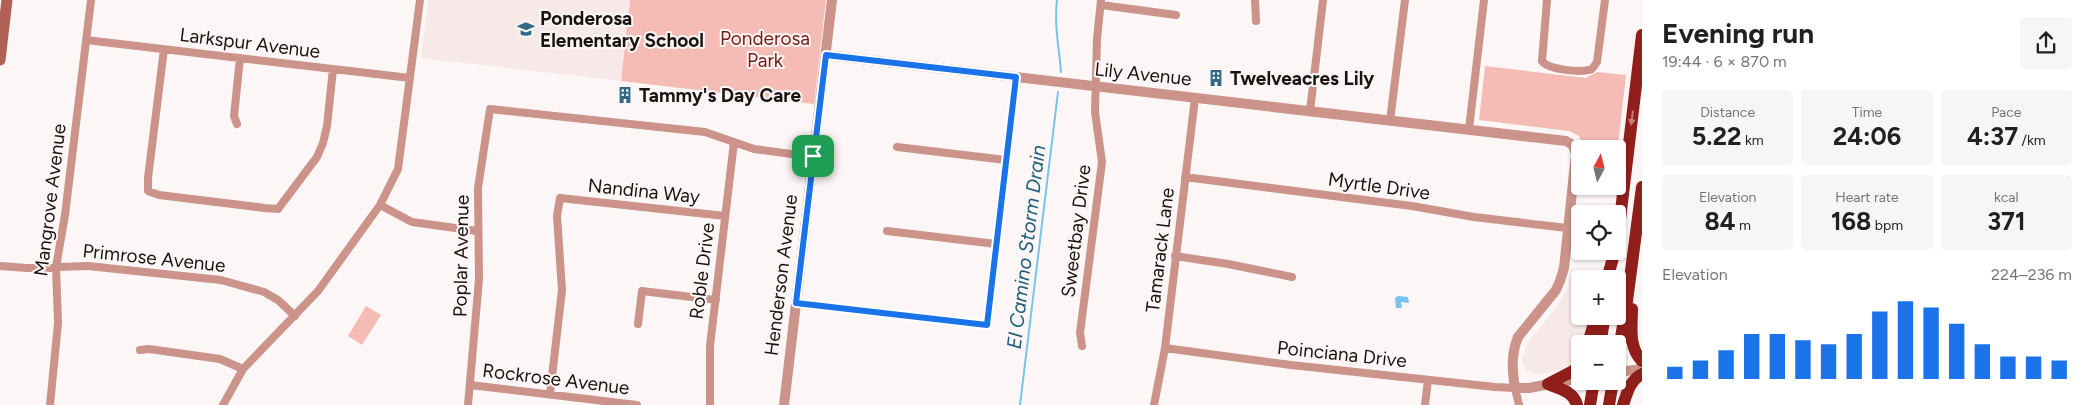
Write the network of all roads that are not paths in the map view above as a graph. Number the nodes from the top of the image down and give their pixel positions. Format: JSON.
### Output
{"nodes":[{"id":1,"x":7,"y":0,"type":"edge"},
{"id":2,"x":91,"y":0,"type":"edge"},
{"id":3,"x":420,"y":0,"type":"edge"},
{"id":4,"x":832,"y":0,"type":"edge"},
{"id":5,"x":1255,"y":0,"type":"edge"},
{"id":6,"x":1322,"y":0,"type":"edge"},
{"id":7,"x":1405,"y":0,"type":"edge"},
{"id":8,"x":1484,"y":0,"type":"edge"},
{"id":9,"x":1547,"y":0,"type":"edge"},
{"id":10,"x":1605,"y":0,"type":"edge"},
{"id":11,"x":1101,"y":2,"type":"edge"},
{"id":12,"x":1176,"y":15,"type":"dead end"},
{"id":13,"x":1256,"y":21,"type":"dead end"},
{"id":14,"x":1642,"y":35,"type":"edge"},
{"id":15,"x":86,"y":40,"type":"junction"},
{"id":16,"x":164,"y":49,"type":"junction"},
{"id":17,"x":826,"y":55,"type":"junction"},
{"id":18,"x":240,"y":58,"type":"junction"},
{"id":19,"x":0,"y":60,"type":"edge"},
{"id":20,"x":333,"y":69,"type":"junction"},
{"id":21,"x":1016,"y":77,"type":"junction"},
{"id":22,"x":410,"y":78,"type":"junction"},
{"id":23,"x":1096,"y":86,"type":"junction"},
{"id":24,"x":1195,"y":98,"type":"junction"},
{"id":25,"x":1310,"y":111,"type":"junction"},
{"id":26,"x":1390,"y":121,"type":"junction"},
{"id":27,"x":237,"y":124,"type":"dead end"},
{"id":28,"x":1469,"y":129,"type":"junction"},
{"id":29,"x":734,"y":142,"type":"junction"},
{"id":30,"x":897,"y":147,"type":"dead end"},
{"id":31,"x":813,"y":156,"type":"junction"},
{"id":32,"x":1006,"y":160,"type":"junction"},
{"id":33,"x":1185,"y":176,"type":"junction"},
{"id":34,"x":1642,"y":187,"type":"edge"},
{"id":35,"x":380,"y":204,"type":"junction"},
{"id":36,"x":1622,"y":205,"type":"edge"},
{"id":37,"x":725,"y":216,"type":"junction"},
{"id":38,"x":1567,"y":228,"type":"junction"},
{"id":39,"x":478,"y":230,"type":"junction"},
{"id":40,"x":887,"y":231,"type":"dead end"},
{"id":41,"x":996,"y":244,"type":"junction"},
{"id":42,"x":1635,"y":245,"type":"junction"},
{"id":43,"x":1175,"y":256,"type":"junction"},
{"id":44,"x":0,"y":266,"type":"edge"},
{"id":45,"x":56,"y":267,"type":"junction"},
{"id":46,"x":1292,"y":277,"type":"dead end"},
{"id":47,"x":716,"y":300,"type":"junction"},
{"id":48,"x":796,"y":303,"type":"junction"},
{"id":49,"x":294,"y":316,"type":"junction"},
{"id":50,"x":638,"y":324,"type":"dead end"},
{"id":51,"x":1621,"y":335,"type":"edge"},
{"id":52,"x":1082,"y":346,"type":"dead end"},
{"id":53,"x":1165,"y":348,"type":"junction"},
{"id":54,"x":140,"y":350,"type":"dead end"},
{"id":55,"x":1642,"y":361,"type":"edge"},
{"id":56,"x":243,"y":368,"type":"junction"},
{"id":57,"x":1642,"y":369,"type":"edge"},
{"id":58,"x":1626,"y":371,"type":"edge"},
{"id":59,"x":1571,"y":372,"type":"edge"},
{"id":60,"x":1642,"y":374,"type":"edge"},
{"id":61,"x":1428,"y":380,"type":"junction"},
{"id":62,"x":1571,"y":380,"type":"edge"},
{"id":63,"x":1548,"y":384,"type":"junction"},
{"id":64,"x":470,"y":385,"type":"junction"},
{"id":65,"x":1515,"y":388,"type":"junction"},
{"id":66,"x":1592,"y":390,"type":"edge"},
{"id":67,"x":1612,"y":390,"type":"edge"},
{"id":68,"x":550,"y":394,"type":"junction"},
{"id":69,"x":50,"y":405,"type":"edge"},
{"id":70,"x":224,"y":405,"type":"edge"},
{"id":71,"x":468,"y":405,"type":"edge"},
{"id":72,"x":637,"y":405,"type":"edge"},
{"id":73,"x":710,"y":405,"type":"edge"},
{"id":74,"x":784,"y":405,"type":"edge"},
{"id":75,"x":1154,"y":405,"type":"edge"},
{"id":76,"x":1425,"y":405,"type":"edge"},
{"id":77,"x":1519,"y":405,"type":"edge"},
{"id":78,"x":1577,"y":405,"type":"edge"},
{"id":79,"x":1590,"y":405,"type":"edge"},
{"id":80,"x":1609,"y":405,"type":"edge"},
{"id":81,"x":1623,"y":405,"type":"edge"}],
"edges":[{"from":1,"to":19,"type":"main road"},
{"from":2,"to":15,"type":"street","name":"Mangrove Avenue"},
{"from":3,"to":22,"type":"street"},
{"from":4,"to":17,"type":"street","name":"Henderson Avenue"},
{"from":5,"to":13,"type":"street"},
{"from":6,"to":25,"type":"street"},
{"from":7,"to":26,"type":"street"},
{"from":8,"to":28,"type":"street"},
{"from":9,"to":10,"type":"street"},
{"from":11,"to":12,"type":"street"},
{"from":11,"to":23,"type":"street","name":"Sweetbay Drive"},
{"from":14,"to":36,"type":"highway","one_way":true},
{"from":15,"to":16,"type":"street","name":"Larkspur Avenue"},
{"from":15,"to":45,"type":"street","name":"Mangrove Avenue"},
{"from":16,"to":18,"type":"street","name":"Larkspur Avenue"},
{"from":16,"to":20,"type":"street"},
{"from":17,"to":21,"type":"street","name":"Lily Avenue"},
{"from":17,"to":31,"type":"street","name":"Henderson Avenue"},
{"from":18,"to":20,"type":"street","name":"Larkspur Avenue"},
{"from":18,"to":27,"type":"street"},
{"from":20,"to":22,"type":"street","name":"Larkspur Avenue"},
{"from":21,"to":23,"type":"street","name":"Lily Avenue"},
{"from":21,"to":32,"type":"street"},
{"from":22,"to":35,"type":"street"},
{"from":23,"to":24,"type":"street","name":"Lily Avenue"},
{"from":23,"to":52,"type":"street","name":"Sweetbay Drive"},
{"from":24,"to":25,"type":"street","name":"Lily Avenue"},
{"from":24,"to":33,"type":"street","name":"Tamarack Lane"},
{"from":25,"to":26,"type":"street","name":"Lily Avenue"},
{"from":26,"to":28,"type":"street","name":"Lily Avenue"},
{"from":28,"to":38,"type":"street","name":"Lily Avenue"},
{"from":29,"to":31,"type":"street"},
{"from":29,"to":37,"type":"street","name":"Roble Drive"},
{"from":29,"to":39,"type":"street","name":"Poplar Avenue"},
{"from":30,"to":32,"type":"street"},
{"from":31,"to":48,"type":"street","name":"Henderson Avenue"},
{"from":32,"to":41,"type":"street"},
{"from":33,"to":38,"type":"street","name":"Myrtle Drive"},
{"from":33,"to":43,"type":"street","name":"Tamarack Lane"},
{"from":34,"to":42,"type":"highway"},
{"from":35,"to":39,"type":"street"},
{"from":35,"to":49,"type":"street"},
{"from":37,"to":47,"type":"street","name":"Roble Drive"},
{"from":37,"to":68,"type":"street","name":"Nandina Way"},
{"from":38,"to":65,"type":"street"},
{"from":39,"to":64,"type":"street","name":"Poplar Avenue"},
{"from":40,"to":41,"type":"street"},
{"from":41,"to":48,"type":"street"},
{"from":42,"to":51,"type":"highway"},
{"from":42,"to":55,"type":"highway"},
{"from":43,"to":46,"type":"street"},
{"from":43,"to":53,"type":"street","name":"Tamarack Lane"},
{"from":44,"to":45,"type":"street","name":"Primrose Avenue"},
{"from":45,"to":49,"type":"street","name":"Primrose Avenue"},
{"from":45,"to":69,"type":"street","name":"Mangrove Avenue"},
{"from":47,"to":50,"type":"street"},
{"from":47,"to":73,"type":"street","name":"Roble Drive"},
{"from":48,"to":74,"type":"street","name":"Henderson Avenue"},
{"from":49,"to":56,"type":"street"},
{"from":53,"to":61,"type":"street","name":"Poinciana Drive"},
{"from":53,"to":75,"type":"street","name":"Tamarack Lane"},
{"from":54,"to":56,"type":"street"},
{"from":56,"to":70,"type":"street"},
{"from":57,"to":58,"type":"street"},
{"from":59,"to":63,"type":"highway"},
{"from":60,"to":81,"type":"highway"},
{"from":61,"to":65,"type":"street","name":"Poinciana Drive"},
{"from":61,"to":76,"type":"street"},
{"from":62,"to":63,"type":"street"},
{"from":63,"to":65,"type":"street"},
{"from":63,"to":78,"type":"highway"},
{"from":64,"to":68,"type":"street","name":"Rockrose Avenue"},
{"from":64,"to":71,"type":"street","name":"Poplar Avenue"},
{"from":65,"to":77,"type":"street"},
{"from":66,"to":79,"type":"highway"},
{"from":67,"to":80,"type":"highway"},
{"from":68,"to":72,"type":"street","name":"Rockrose Avenue"}]}
